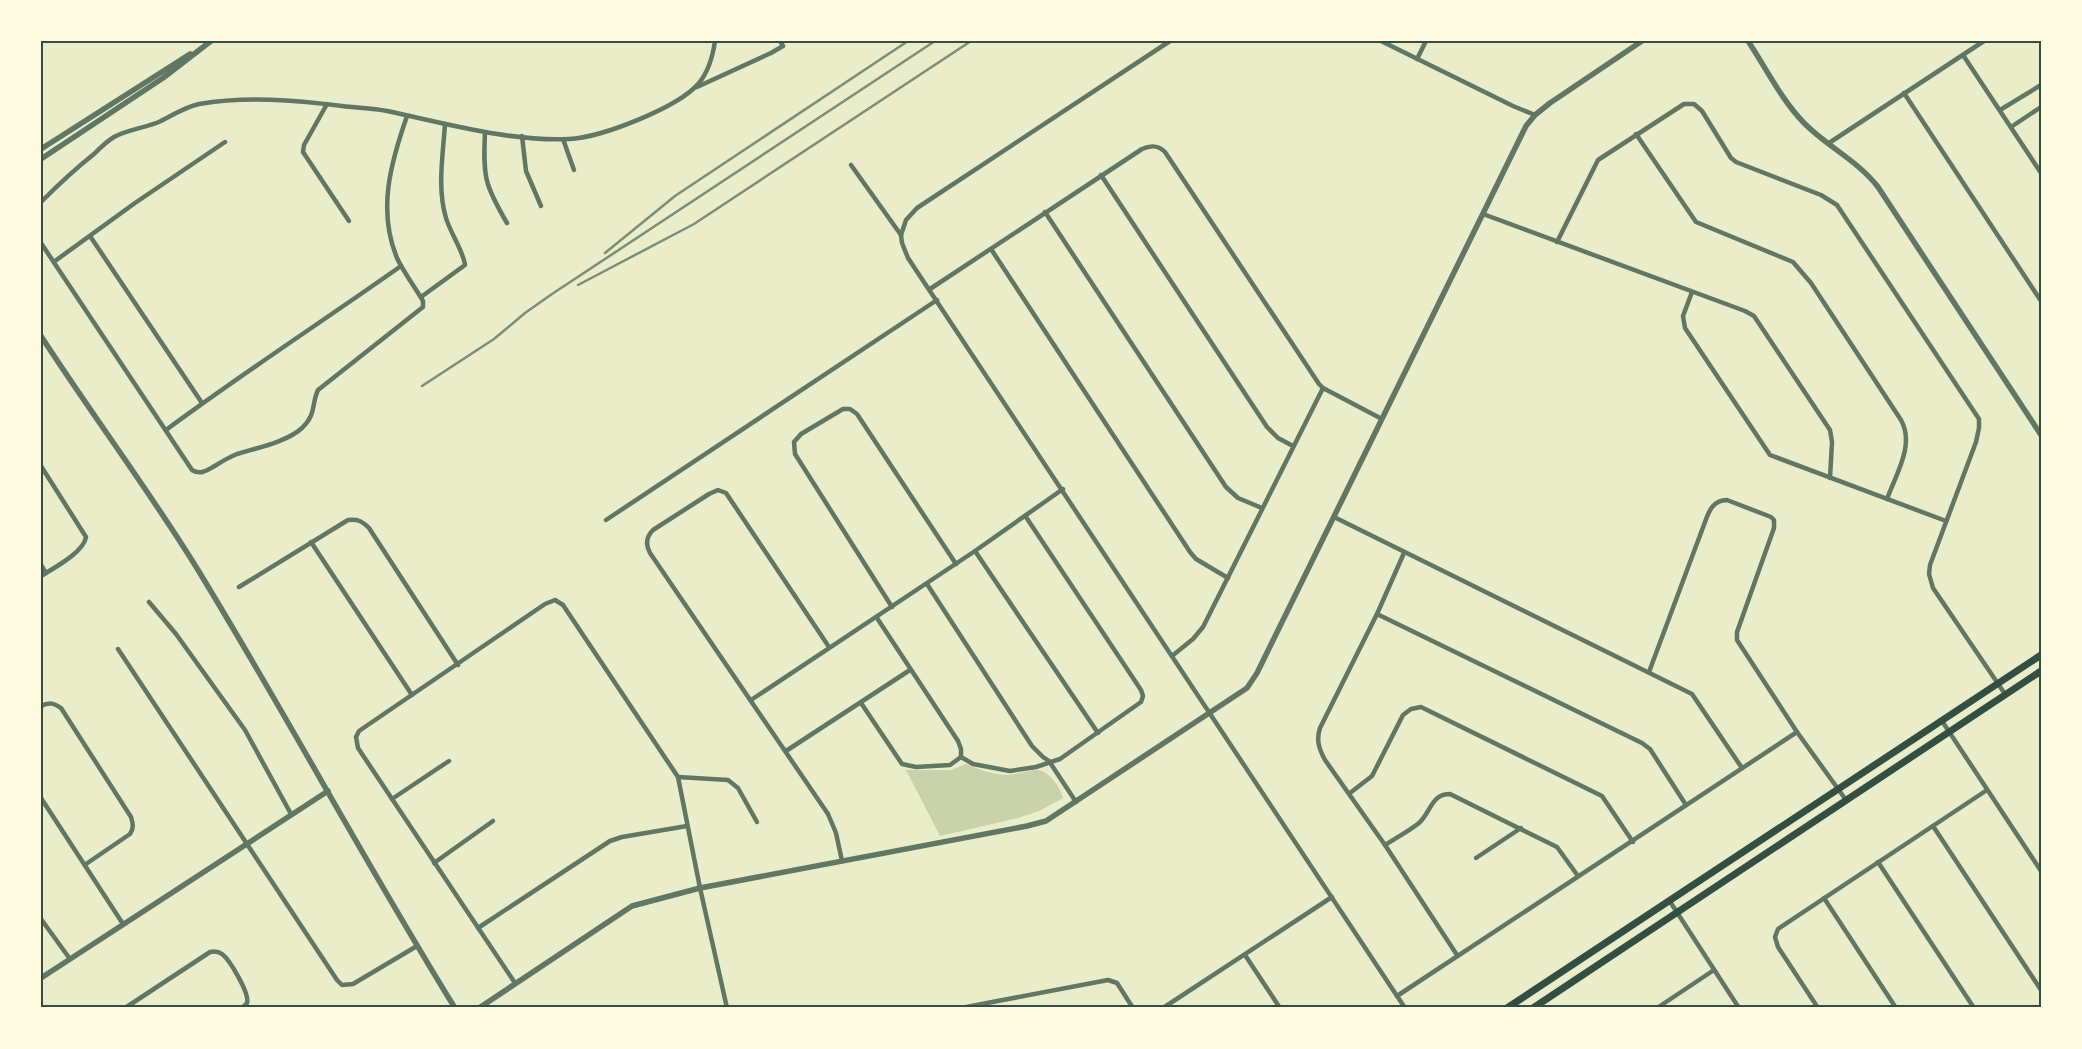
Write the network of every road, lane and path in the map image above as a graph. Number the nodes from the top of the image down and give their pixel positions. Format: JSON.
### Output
{"nodes":[{"id":1,"x":211,"y":41,"type":"edge"},
{"id":2,"x":715,"y":41,"type":"edge"},
{"id":3,"x":780,"y":41,"type":"edge"},
{"id":4,"x":1170,"y":41,"type":"edge"},
{"id":5,"x":1381,"y":41,"type":"edge"},
{"id":6,"x":1426,"y":41,"type":"edge"},
{"id":7,"x":1642,"y":41,"type":"edge"},
{"id":8,"x":1748,"y":41,"type":"edge"},
{"id":9,"x":1984,"y":41,"type":"edge"},
{"id":10,"x":196,"y":52,"type":"junction"},
{"id":11,"x":1963,"y":55,"type":"junction"},
{"id":12,"x":1417,"y":59,"type":"junction"},
{"id":13,"x":2041,"y":85,"type":"edge"},
{"id":14,"x":694,"y":88,"type":"junction"},
{"id":15,"x":1904,"y":93,"type":"junction"},
{"id":16,"x":327,"y":104,"type":"junction"},
{"id":17,"x":2041,"y":107,"type":"edge"},
{"id":18,"x":2000,"y":110,"type":"junction"},
{"id":19,"x":1535,"y":115,"type":"junction"},
{"id":20,"x":407,"y":116,"type":"junction"},
{"id":21,"x":445,"y":124,"type":"junction"},
{"id":22,"x":2011,"y":127,"type":"junction"},
{"id":23,"x":485,"y":132,"type":"junction"},
{"id":24,"x":1636,"y":134,"type":"junction"},
{"id":25,"x":522,"y":136,"type":"junction"},
{"id":26,"x":563,"y":139,"type":"junction"},
{"id":27,"x":225,"y":142,"type":"dead end"},
{"id":28,"x":1829,"y":143,"type":"junction"},
{"id":29,"x":41,"y":149,"type":"edge"},
{"id":30,"x":41,"y":159,"type":"edge"},
{"id":31,"x":851,"y":165,"type":"dead end"},
{"id":32,"x":574,"y":170,"type":"dead end"},
{"id":33,"x":2041,"y":173,"type":"edge"},
{"id":34,"x":1100,"y":175,"type":"junction"},
{"id":35,"x":41,"y":202,"type":"edge"},
{"id":36,"x":541,"y":206,"type":"dead end"},
{"id":37,"x":1045,"y":212,"type":"junction"},
{"id":38,"x":1483,"y":214,"type":"junction"},
{"id":39,"x":349,"y":221,"type":"dead end"},
{"id":40,"x":507,"y":223,"type":"dead end"},
{"id":41,"x":901,"y":235,"type":"junction"},
{"id":42,"x":90,"y":236,"type":"junction"},
{"id":43,"x":1557,"y":242,"type":"junction"},
{"id":44,"x":41,"y":243,"type":"edge"},
{"id":45,"x":991,"y":249,"type":"junction"},
{"id":46,"x":55,"y":261,"type":"junction"},
{"id":47,"x":401,"y":266,"type":"junction"},
{"id":48,"x":930,"y":289,"type":"junction"},
{"id":49,"x":1692,"y":292,"type":"junction"},
{"id":50,"x":421,"y":297,"type":"junction"},
{"id":51,"x":937,"y":300,"type":"junction"},
{"id":52,"x":2041,"y":301,"type":"edge"},
{"id":53,"x":41,"y":336,"type":"edge"},
{"id":54,"x":41,"y":342,"type":"edge"},
{"id":55,"x":55,"y":358,"type":"junction"},
{"id":56,"x":1323,"y":388,"type":"junction"},
{"id":57,"x":202,"y":403,"type":"junction"},
{"id":58,"x":1382,"y":418,"type":"junction"},
{"id":59,"x":166,"y":430,"type":"junction"},
{"id":60,"x":2041,"y":435,"type":"edge"},
{"id":61,"x":1293,"y":446,"type":"junction"},
{"id":62,"x":42,"y":468,"type":"edge"},
{"id":63,"x":1830,"y":478,"type":"junction"},
{"id":64,"x":1063,"y":490,"type":"junction"},
{"id":65,"x":1887,"y":499,"type":"junction"},
{"id":66,"x":1262,"y":508,"type":"junction"},
{"id":67,"x":1026,"y":517,"type":"junction"},
{"id":68,"x":1334,"y":517,"type":"junction"},
{"id":69,"x":606,"y":520,"type":"dead end"},
{"id":70,"x":1946,"y":521,"type":"junction"},
{"id":71,"x":312,"y":542,"type":"junction"},
{"id":72,"x":975,"y":551,"type":"junction"},
{"id":73,"x":1404,"y":553,"type":"junction"},
{"id":74,"x":956,"y":564,"type":"junction"},
{"id":75,"x":41,"y":565,"type":"edge"},
{"id":76,"x":46,"y":573,"type":"junction"},
{"id":77,"x":41,"y":576,"type":"edge"},
{"id":78,"x":1228,"y":578,"type":"junction"},
{"id":79,"x":927,"y":584,"type":"junction"},
{"id":80,"x":239,"y":587,"type":"dead end"},
{"id":81,"x":149,"y":602,"type":"dead end"},
{"id":82,"x":892,"y":607,"type":"junction"},
{"id":83,"x":1377,"y":614,"type":"junction"},
{"id":84,"x":877,"y":618,"type":"junction"},
{"id":85,"x":829,"y":647,"type":"junction"},
{"id":86,"x":118,"y":649,"type":"dead end"},
{"id":87,"x":2041,"y":655,"type":"edge"},
{"id":88,"x":1172,"y":656,"type":"junction"},
{"id":89,"x":458,"y":665,"type":"junction"},
{"id":90,"x":910,"y":670,"type":"junction"},
{"id":91,"x":2041,"y":671,"type":"edge"},
{"id":92,"x":1649,"y":672,"type":"junction"},
{"id":93,"x":1998,"y":683,"type":"junction"},
{"id":94,"x":2006,"y":694,"type":"junction"},
{"id":95,"x":412,"y":695,"type":"junction"},
{"id":96,"x":751,"y":700,"type":"junction"},
{"id":97,"x":861,"y":703,"type":"junction"},
{"id":98,"x":41,"y":706,"type":"edge"},
{"id":99,"x":1210,"y":714,"type":"junction"},
{"id":100,"x":1942,"y":721,"type":"junction"},
{"id":101,"x":1949,"y":731,"type":"junction"},
{"id":102,"x":1797,"y":732,"type":"junction"},
{"id":103,"x":1098,"y":733,"type":"junction"},
{"id":104,"x":786,"y":751,"type":"junction"},
{"id":105,"x":961,"y":757,"type":"junction"},
{"id":106,"x":449,"y":761,"type":"dead end"},
{"id":107,"x":1049,"y":761,"type":"junction"},
{"id":108,"x":1742,"y":768,"type":"junction"},
{"id":109,"x":678,"y":777,"type":"junction"},
{"id":110,"x":1838,"y":789,"type":"junction"},
{"id":111,"x":1987,"y":790,"type":"junction"},
{"id":112,"x":328,"y":791,"type":"junction"},
{"id":113,"x":1350,"y":793,"type":"junction"},
{"id":114,"x":41,"y":798,"type":"edge"},
{"id":115,"x":392,"y":799,"type":"junction"},
{"id":116,"x":1846,"y":800,"type":"junction"},
{"id":117,"x":1076,"y":802,"type":"junction"},
{"id":118,"x":1686,"y":805,"type":"junction"},
{"id":119,"x":291,"y":814,"type":"junction"},
{"id":120,"x":493,"y":822,"type":"dead end"},
{"id":121,"x":757,"y":822,"type":"dead end"},
{"id":122,"x":687,"y":826,"type":"junction"},
{"id":123,"x":1933,"y":826,"type":"junction"},
{"id":124,"x":1521,"y":828,"type":"junction"},
{"id":125,"x":1633,"y":842,"type":"junction"},
{"id":126,"x":245,"y":843,"type":"junction"},
{"id":127,"x":1385,"y":845,"type":"junction"},
{"id":128,"x":1476,"y":858,"type":"dead end"},
{"id":129,"x":842,"y":861,"type":"junction"},
{"id":130,"x":1878,"y":862,"type":"junction"},
{"id":131,"x":434,"y":863,"type":"junction"},
{"id":132,"x":86,"y":864,"type":"junction"},
{"id":133,"x":2041,"y":871,"type":"edge"},
{"id":134,"x":1578,"y":876,"type":"junction"},
{"id":135,"x":700,"y":888,"type":"junction"},
{"id":136,"x":1332,"y":897,"type":"junction"},
{"id":137,"x":1824,"y":898,"type":"junction"},
{"id":138,"x":1669,"y":900,"type":"junction"},
{"id":139,"x":1677,"y":912,"type":"junction"},
{"id":140,"x":41,"y":918,"type":"edge"},
{"id":141,"x":123,"y":924,"type":"junction"},
{"id":142,"x":478,"y":928,"type":"junction"},
{"id":143,"x":416,"y":946,"type":"junction"},
{"id":144,"x":1245,"y":954,"type":"junction"},
{"id":145,"x":1458,"y":956,"type":"junction"},
{"id":146,"x":70,"y":959,"type":"junction"},
{"id":147,"x":1714,"y":970,"type":"junction"},
{"id":148,"x":41,"y":978,"type":"edge"},
{"id":149,"x":515,"y":983,"type":"junction"},
{"id":150,"x":2041,"y":990,"type":"edge"},
{"id":151,"x":1397,"y":996,"type":"junction"},
{"id":152,"x":1279,"y":1007,"type":"edge"},
{"id":153,"x":1660,"y":1007,"type":"edge"},
{"id":154,"x":125,"y":1008,"type":"edge"},
{"id":155,"x":242,"y":1008,"type":"edge"},
{"id":156,"x":455,"y":1008,"type":"edge"},
{"id":157,"x":478,"y":1008,"type":"edge"},
{"id":158,"x":727,"y":1008,"type":"edge"},
{"id":159,"x":961,"y":1008,"type":"edge"},
{"id":160,"x":1133,"y":1008,"type":"edge"},
{"id":161,"x":1163,"y":1008,"type":"edge"},
{"id":162,"x":1405,"y":1008,"type":"edge"},
{"id":163,"x":1507,"y":1008,"type":"edge"},
{"id":164,"x":1533,"y":1008,"type":"edge"},
{"id":165,"x":1740,"y":1008,"type":"edge"},
{"id":166,"x":1818,"y":1008,"type":"edge"},
{"id":167,"x":1896,"y":1008,"type":"edge"},
{"id":168,"x":1974,"y":1008,"type":"edge"}],
"edges":[{"from":1,"to":10,"type":"street"},
{"from":2,"to":14,"type":"street"},
{"from":3,"to":14,"type":"street"},
{"from":4,"to":41,"type":"street"},
{"from":5,"to":12,"type":"street"},
{"from":6,"to":12,"type":"street"},
{"from":7,"to":19,"type":"street"},
{"from":8,"to":28,"type":"street"},
{"from":9,"to":11,"type":"street"},
{"from":10,"to":29,"type":"street"},
{"from":10,"to":30,"type":"street"},
{"from":11,"to":15,"type":"street"},
{"from":11,"to":18,"type":"street"},
{"from":12,"to":19,"type":"street"},
{"from":13,"to":18,"type":"street"},
{"from":14,"to":26,"type":"street"},
{"from":15,"to":28,"type":"street"},
{"from":15,"to":52,"type":"street"},
{"from":16,"to":20,"type":"street"},
{"from":16,"to":35,"type":"street"},
{"from":16,"to":39,"type":"street"},
{"from":17,"to":22,"type":"street"},
{"from":18,"to":22,"type":"street"},
{"from":19,"to":38,"type":"street"},
{"from":20,"to":21,"type":"street"},
{"from":20,"to":47,"type":"street"},
{"from":21,"to":23,"type":"street"},
{"from":21,"to":50,"type":"street"},
{"from":22,"to":33,"type":"street"},
{"from":23,"to":25,"type":"street"},
{"from":23,"to":40,"type":"street"},
{"from":24,"to":43,"type":"street"},
{"from":24,"to":65,"type":"street"},
{"from":24,"to":70,"type":"street"},
{"from":25,"to":26,"type":"street"},
{"from":25,"to":36,"type":"street"},
{"from":26,"to":32,"type":"street"},
{"from":27,"to":42,"type":"street"},
{"from":28,"to":60,"type":"street"},
{"from":31,"to":41,"type":"street"},
{"from":34,"to":37,"type":"street"},
{"from":34,"to":56,"type":"street"},
{"from":34,"to":61,"type":"street"},
{"from":37,"to":45,"type":"street"},
{"from":37,"to":66,"type":"street"},
{"from":38,"to":43,"type":"street"},
{"from":38,"to":58,"type":"street"},
{"from":41,"to":48,"type":"street"},
{"from":42,"to":46,"type":"street"},
{"from":42,"to":57,"type":"street"},
{"from":43,"to":49,"type":"street"},
{"from":44,"to":46,"type":"street"},
{"from":45,"to":48,"type":"street"},
{"from":45,"to":78,"type":"street"},
{"from":46,"to":59,"type":"street"},
{"from":47,"to":50,"type":"street"},
{"from":47,"to":57,"type":"street"},
{"from":48,"to":51,"type":"street"},
{"from":49,"to":63,"type":"street"},
{"from":49,"to":63,"type":"street"},
{"from":50,"to":59,"type":"street"},
{"from":51,"to":64,"type":"street"},
{"from":51,"to":69,"type":"street"},
{"from":53,"to":55,"type":"street"},
{"from":54,"to":55,"type":"street"},
{"from":55,"to":112,"type":"street"},
{"from":56,"to":58,"type":"street"},
{"from":56,"to":61,"type":"street"},
{"from":57,"to":59,"type":"street"},
{"from":58,"to":68,"type":"street"},
{"from":61,"to":66,"type":"street"},
{"from":62,"to":76,"type":"street"},
{"from":63,"to":65,"type":"street"},
{"from":64,"to":67,"type":"street"},
{"from":64,"to":88,"type":"street"},
{"from":65,"to":70,"type":"street"},
{"from":66,"to":78,"type":"street"},
{"from":67,"to":72,"type":"street"},
{"from":67,"to":103,"type":"street"},
{"from":68,"to":73,"type":"street"},
{"from":68,"to":99,"type":"street"},
{"from":70,"to":93,"type":"street"},
{"from":71,"to":80,"type":"street"},
{"from":71,"to":89,"type":"street"},
{"from":71,"to":95,"type":"street"},
{"from":72,"to":74,"type":"street"},
{"from":72,"to":103,"type":"street"},
{"from":73,"to":83,"type":"street"},
{"from":73,"to":92,"type":"street"},
{"from":74,"to":79,"type":"street"},
{"from":74,"to":82,"type":"street"},
{"from":75,"to":76,"type":"street"},
{"from":76,"to":77,"type":"street"},
{"from":78,"to":88,"type":"street"},
{"from":79,"to":82,"type":"street"},
{"from":79,"to":107,"type":"street"},
{"from":81,"to":119,"type":"street"},
{"from":82,"to":84,"type":"street"},
{"from":83,"to":113,"type":"street"},
{"from":83,"to":118,"type":"street"},
{"from":84,"to":85,"type":"street"},
{"from":84,"to":90,"type":"street"},
{"from":85,"to":96,"type":"street"},
{"from":85,"to":96,"type":"street"},
{"from":86,"to":126,"type":"street"},
{"from":87,"to":93,"type":"main road"},
{"from":88,"to":99,"type":"street"},
{"from":89,"to":95,"type":"street"},
{"from":89,"to":109,"type":"street"},
{"from":90,"to":97,"type":"street"},
{"from":90,"to":105,"type":"street"},
{"from":91,"to":94,"type":"main road"},
{"from":92,"to":102,"type":"street"},
{"from":92,"to":108,"type":"street"},
{"from":93,"to":94,"type":"street"},
{"from":93,"to":100,"type":"main road"},
{"from":94,"to":101,"type":"main road"},
{"from":95,"to":115,"type":"street"},
{"from":96,"to":104,"type":"street"},
{"from":97,"to":104,"type":"street"},
{"from":97,"to":105,"type":"street"},
{"from":98,"to":132,"type":"street"},
{"from":99,"to":117,"type":"street"},
{"from":99,"to":136,"type":"street"},
{"from":100,"to":101,"type":"street"},
{"from":100,"to":110,"type":"main road"},
{"from":101,"to":111,"type":"street"},
{"from":101,"to":116,"type":"main road"},
{"from":102,"to":108,"type":"street"},
{"from":102,"to":110,"type":"street"},
{"from":103,"to":107,"type":"street"},
{"from":104,"to":129,"type":"street"},
{"from":105,"to":107,"type":"street"},
{"from":106,"to":115,"type":"street"},
{"from":107,"to":117,"type":"street"},
{"from":108,"to":118,"type":"street"},
{"from":109,"to":121,"type":"street"},
{"from":109,"to":122,"type":"street"},
{"from":110,"to":116,"type":"street"},
{"from":110,"to":138,"type":"main road"},
{"from":111,"to":123,"type":"street"},
{"from":111,"to":133,"type":"street"},
{"from":112,"to":119,"type":"street"},
{"from":112,"to":143,"type":"street"},
{"from":113,"to":125,"type":"street"},
{"from":113,"to":127,"type":"street"},
{"from":114,"to":132,"type":"street"},
{"from":115,"to":131,"type":"street"},
{"from":116,"to":139,"type":"main road"},
{"from":117,"to":129,"type":"street"},
{"from":118,"to":125,"type":"street"},
{"from":119,"to":126,"type":"street"},
{"from":120,"to":131,"type":"street"},
{"from":122,"to":135,"type":"street"},
{"from":122,"to":142,"type":"street"},
{"from":123,"to":130,"type":"street"},
{"from":123,"to":150,"type":"street"},
{"from":124,"to":127,"type":"street"},
{"from":124,"to":128,"type":"street"},
{"from":124,"to":134,"type":"street"},
{"from":125,"to":134,"type":"street"},
{"from":126,"to":141,"type":"street"},
{"from":126,"to":143,"type":"street"},
{"from":127,"to":145,"type":"street"},
{"from":129,"to":135,"type":"street"},
{"from":130,"to":137,"type":"street"},
{"from":130,"to":168,"type":"street"},
{"from":131,"to":142,"type":"street"},
{"from":132,"to":141,"type":"street"},
{"from":134,"to":145,"type":"street"},
{"from":135,"to":149,"type":"street"},
{"from":135,"to":158,"type":"street"},
{"from":136,"to":144,"type":"street"},
{"from":136,"to":151,"type":"street"},
{"from":137,"to":166,"type":"street"},
{"from":137,"to":167,"type":"street"},
{"from":138,"to":139,"type":"street"},
{"from":138,"to":163,"type":"main road"},
{"from":139,"to":147,"type":"street"},
{"from":139,"to":164,"type":"main road"},
{"from":140,"to":146,"type":"street"},
{"from":141,"to":146,"type":"street"},
{"from":142,"to":149,"type":"street"},
{"from":143,"to":156,"type":"street"},
{"from":144,"to":152,"type":"street"},
{"from":144,"to":161,"type":"street"},
{"from":145,"to":151,"type":"street"},
{"from":146,"to":148,"type":"street"},
{"from":147,"to":153,"type":"street"},
{"from":147,"to":165,"type":"street"},
{"from":149,"to":157,"type":"street"},
{"from":151,"to":162,"type":"street"},
{"from":154,"to":155,"type":"street"},
{"from":159,"to":160,"type":"street"}]}
